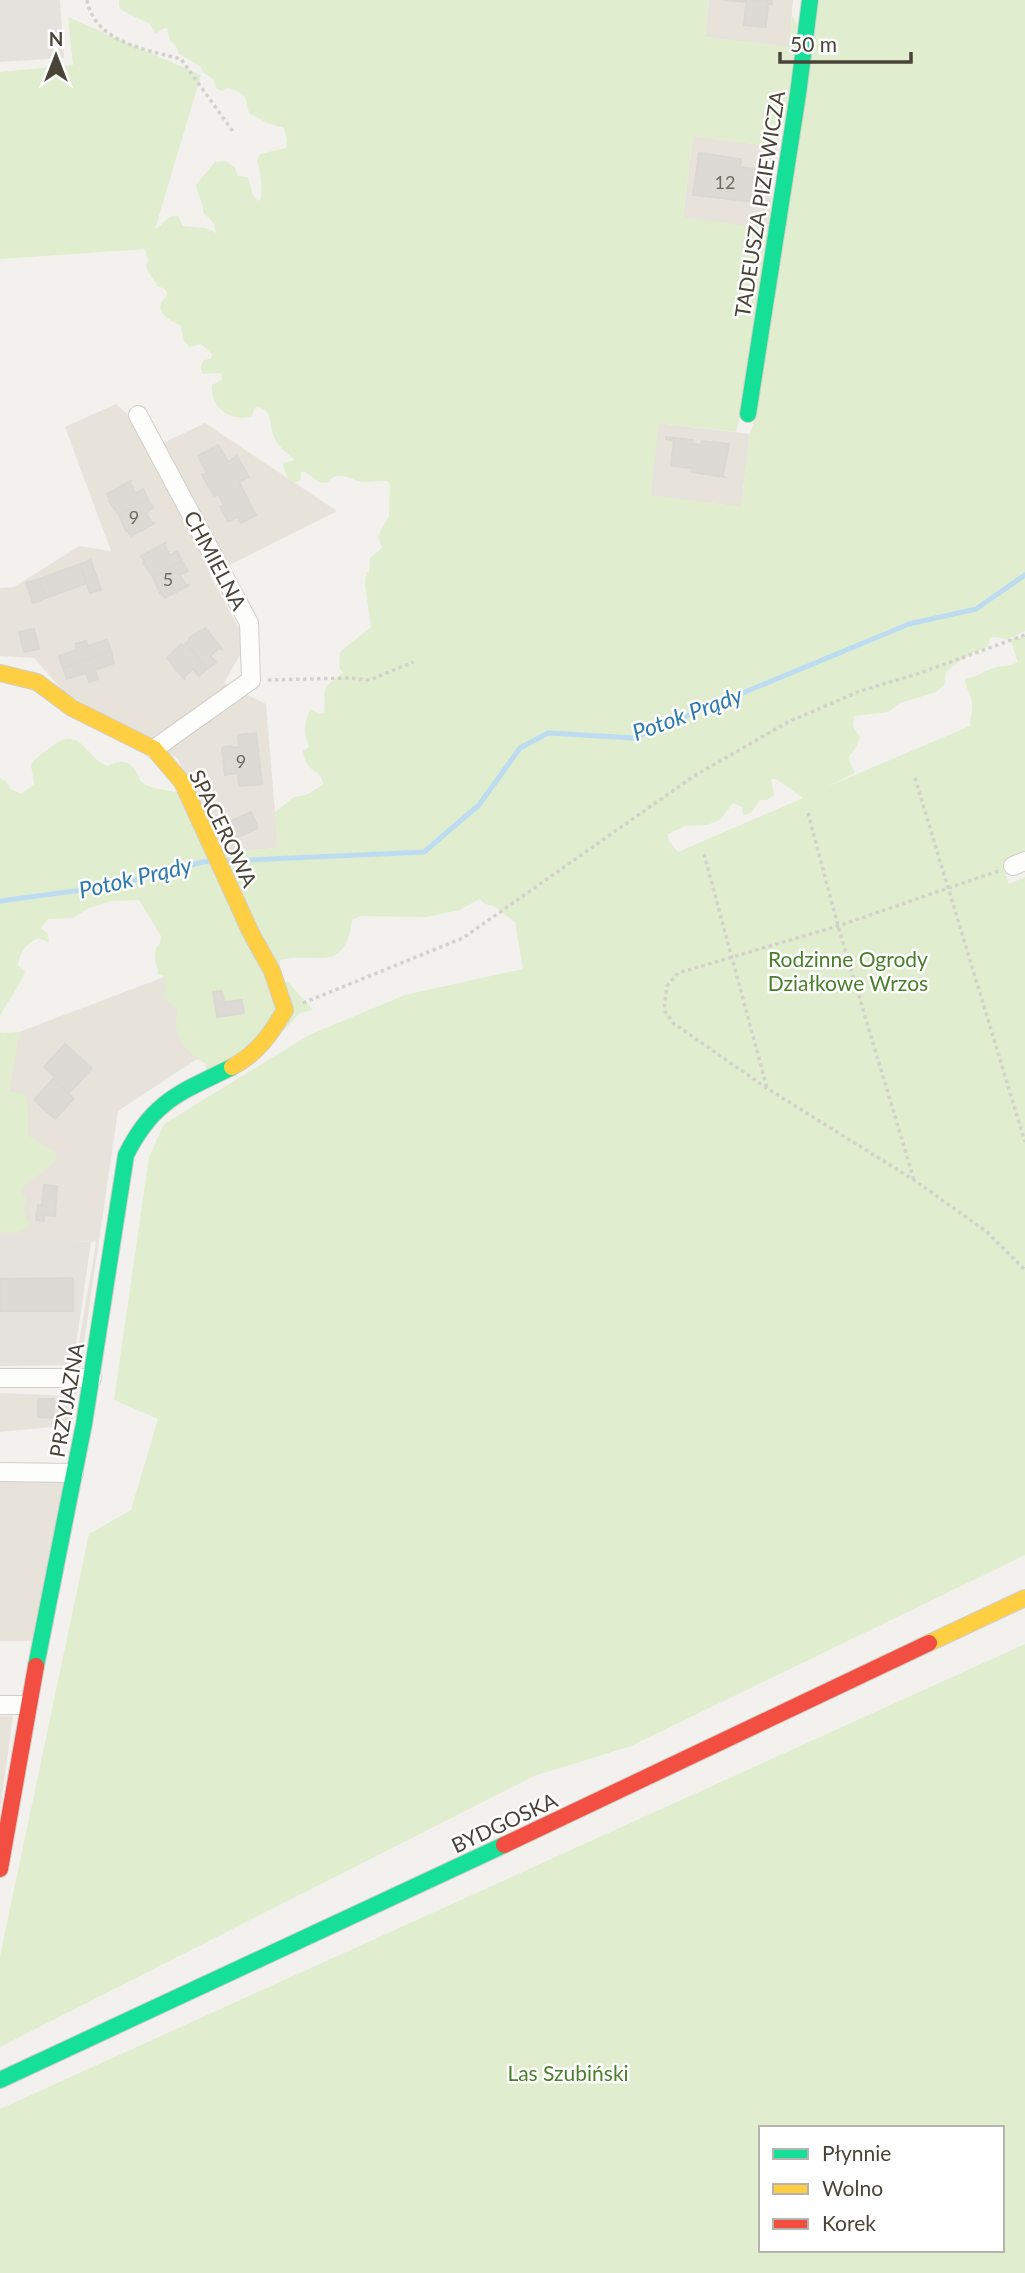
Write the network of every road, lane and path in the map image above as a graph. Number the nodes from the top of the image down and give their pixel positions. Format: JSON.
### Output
{"nodes":[{"id":1,"x":88,"y":0,"type":"edge"},
{"id":2,"x":810,"y":0,"type":"edge"},
{"id":3,"x":233,"y":133,"type":"dead end"},
{"id":4,"x":748,"y":414,"type":"dead end"},
{"id":5,"x":138,"y":415,"type":"dead end"},
{"id":6,"x":1025,"y":635,"type":"edge"},
{"id":7,"x":413,"y":662,"type":"dead end"},
{"id":8,"x":0,"y":673,"type":"edge"},
{"id":9,"x":251,"y":680,"type":"junction"},
{"id":10,"x":154,"y":749,"type":"junction"},
{"id":11,"x":915,"y":778,"type":"dead end"},
{"id":12,"x":808,"y":813,"type":"dead end"},
{"id":13,"x":704,"y":854,"type":"dead end"},
{"id":14,"x":1019,"y":863,"type":"edge"},
{"id":15,"x":948,"y":887,"type":"junction"},
{"id":16,"x":838,"y":926,"type":"junction"},
{"id":17,"x":733,"y":957,"type":"junction"},
{"id":18,"x":285,"y":1010,"type":"junction"},
{"id":19,"x":768,"y":1089,"type":"junction"},
{"id":20,"x":1025,"y":1142,"type":"edge"},
{"id":21,"x":914,"y":1180,"type":"junction"},
{"id":22,"x":1025,"y":1270,"type":"edge"},
{"id":23,"x":0,"y":1378,"type":"edge"},
{"id":24,"x":92,"y":1378,"type":"junction"},
{"id":25,"x":0,"y":1472,"type":"edge"},
{"id":26,"x":74,"y":1473,"type":"junction"},
{"id":27,"x":1025,"y":1598,"type":"edge"},
{"id":28,"x":0,"y":1705,"type":"edge"},
{"id":29,"x":28,"y":1705,"type":"junction"},
{"id":30,"x":0,"y":1869,"type":"edge"},
{"id":31,"x":0,"y":2080,"type":"edge"}],
"edges":[{"from":1,"to":3,"type":"path"},
{"from":2,"to":4,"type":"street","name":"TADEUSZA PIZIEWICZA"},
{"from":5,"to":9,"type":"street","name":"CHMIELNA"},
{"from":6,"to":18,"type":"path"},
{"from":7,"to":9,"type":"path"},
{"from":8,"to":10,"type":"street","name":"SPACEROWA"},
{"from":9,"to":10,"type":"street"},
{"from":10,"to":18,"type":"street","name":"SPACEROWA"},
{"from":11,"to":15,"type":"path"},
{"from":12,"to":16,"type":"path"},
{"from":13,"to":17,"type":"path"},
{"from":14,"to":15,"type":"path"},
{"from":15,"to":16,"type":"path"},
{"from":15,"to":20,"type":"path"},
{"from":16,"to":17,"type":"path"},
{"from":16,"to":21,"type":"path"},
{"from":17,"to":19,"type":"path"},
{"from":17,"to":19,"type":"path"},
{"from":18,"to":24,"type":"street","name":"PRZYJAZNA"},
{"from":19,"to":21,"type":"path"},
{"from":21,"to":22,"type":"path"},
{"from":23,"to":24,"type":"street"},
{"from":24,"to":26,"type":"street","name":"PRZYJAZNA"},
{"from":25,"to":26,"type":"street"},
{"from":26,"to":29,"type":"street","name":"PRZYJAZNA"},
{"from":27,"to":31,"type":"street","name":"BYDGOSKA"},
{"from":28,"to":29,"type":"street"},
{"from":29,"to":30,"type":"street","name":"PRZYJAZNA"}]}
